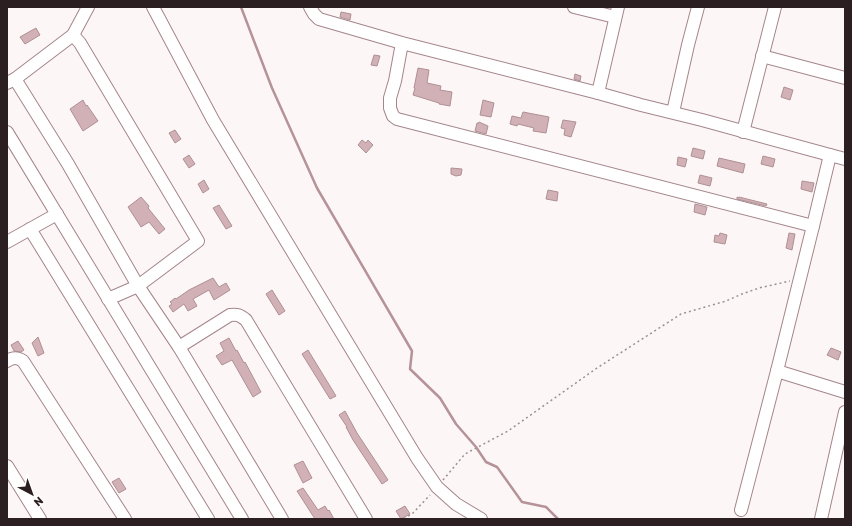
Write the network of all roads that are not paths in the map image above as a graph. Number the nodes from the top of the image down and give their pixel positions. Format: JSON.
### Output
{"nodes":[{"id":1,"x":88,"y":7,"type":"edge"},
{"id":2,"x":153,"y":7,"type":"edge"},
{"id":3,"x":310,"y":7,"type":"edge"},
{"id":4,"x":574,"y":7,"type":"edge"},
{"id":5,"x":698,"y":7,"type":"edge"},
{"id":6,"x":775,"y":7,"type":"edge"},
{"id":7,"x":616,"y":12,"type":"edge"},
{"id":8,"x":73,"y":35,"type":"junction"},
{"id":9,"x":402,"y":44,"type":"junction"},
{"id":10,"x":762,"y":56,"type":"junction"},
{"id":11,"x":845,"y":78,"type":"edge"},
{"id":12,"x":11,"y":81,"type":"edge"},
{"id":13,"x":598,"y":93,"type":"junction"},
{"id":14,"x":673,"y":112,"type":"junction"},
{"id":15,"x":7,"y":132,"type":"edge"},
{"id":16,"x":743,"y":132,"type":"junction"},
{"id":17,"x":830,"y":155,"type":"junction"},
{"id":18,"x":845,"y":159,"type":"edge"},
{"id":19,"x":57,"y":214,"type":"junction"},
{"id":20,"x":813,"y":226,"type":"junction"},
{"id":21,"x":30,"y":229,"type":"junction"},
{"id":22,"x":7,"y":242,"type":"edge"},
{"id":23,"x":138,"y":286,"type":"junction"},
{"id":24,"x":108,"y":299,"type":"junction"},
{"id":25,"x":179,"y":347,"type":"junction"},
{"id":26,"x":7,"y":361,"type":"edge"},
{"id":27,"x":777,"y":371,"type":"junction"},
{"id":28,"x":845,"y":392,"type":"edge"},
{"id":29,"x":845,"y":412,"type":"edge"},
{"id":30,"x":7,"y":466,"type":"edge"},
{"id":31,"x":741,"y":510,"type":"dead end"},
{"id":32,"x":40,"y":519,"type":"edge"},
{"id":33,"x":125,"y":519,"type":"edge"},
{"id":34,"x":208,"y":519,"type":"edge"},
{"id":35,"x":242,"y":519,"type":"edge"},
{"id":36,"x":282,"y":519,"type":"edge"},
{"id":37,"x":366,"y":519,"type":"edge"},
{"id":38,"x":481,"y":519,"type":"edge"},
{"id":39,"x":821,"y":519,"type":"edge"}],
"edges":[{"from":1,"to":8,"type":"street"},
{"from":2,"to":38,"type":"street"},
{"from":3,"to":9,"type":"street"},
{"from":4,"to":7,"type":"street"},
{"from":5,"to":14,"type":"street"},
{"from":6,"to":10,"type":"street"},
{"from":7,"to":13,"type":"street"},
{"from":8,"to":12,"type":"street"},
{"from":8,"to":23,"type":"street"},
{"from":9,"to":13,"type":"street"},
{"from":9,"to":20,"type":"street"},
{"from":10,"to":11,"type":"street"},
{"from":10,"to":16,"type":"street"},
{"from":12,"to":23,"type":"street"},
{"from":13,"to":14,"type":"street"},
{"from":14,"to":16,"type":"street"},
{"from":15,"to":19,"type":"street"},
{"from":16,"to":17,"type":"street"},
{"from":17,"to":18,"type":"street"},
{"from":17,"to":20,"type":"street"},
{"from":19,"to":21,"type":"street"},
{"from":19,"to":24,"type":"street"},
{"from":20,"to":27,"type":"street"},
{"from":21,"to":22,"type":"street"},
{"from":21,"to":34,"type":"street"},
{"from":23,"to":24,"type":"street"},
{"from":23,"to":25,"type":"street"},
{"from":24,"to":35,"type":"street"},
{"from":25,"to":36,"type":"street"},
{"from":25,"to":37,"type":"street"},
{"from":26,"to":33,"type":"street"},
{"from":27,"to":28,"type":"street"},
{"from":27,"to":31,"type":"street"},
{"from":29,"to":39,"type":"street"},
{"from":30,"to":32,"type":"street"}]}
